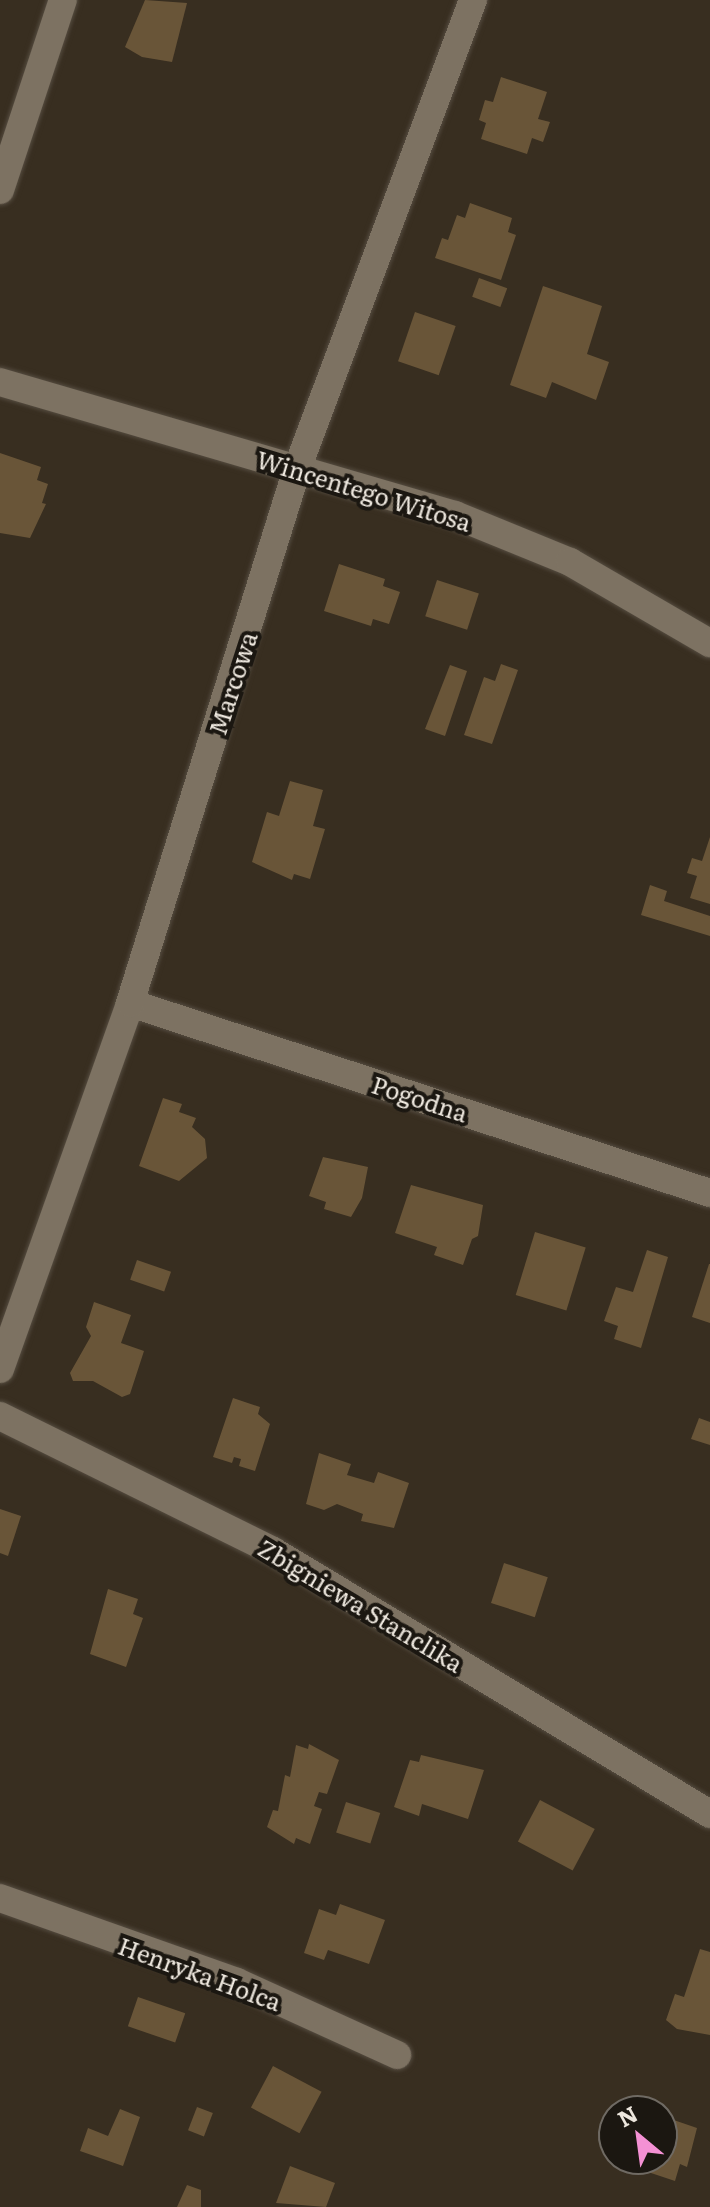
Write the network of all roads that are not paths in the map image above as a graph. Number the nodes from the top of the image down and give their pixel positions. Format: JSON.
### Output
{"nodes":[{"id":1,"x":63,"y":0,"type":"edge"},
{"id":2,"x":473,"y":0,"type":"edge"},
{"id":3,"x":0,"y":190,"type":"edge"},
{"id":4,"x":0,"y":382,"type":"edge"},
{"id":5,"x":297,"y":469,"type":"junction"},
{"id":6,"x":710,"y":643,"type":"edge"},
{"id":7,"x":130,"y":1003,"type":"junction"},
{"id":8,"x":710,"y":1193,"type":"edge"},
{"id":9,"x":0,"y":1369,"type":"edge"},
{"id":10,"x":0,"y":1416,"type":"edge"},
{"id":11,"x":710,"y":1814,"type":"edge"},
{"id":12,"x":0,"y":1898,"type":"edge"},
{"id":13,"x":397,"y":2055,"type":"dead end"}],
"edges":[{"from":1,"to":3,"type":"street"},
{"from":2,"to":5,"type":"street","name":"Marcowa"},
{"from":4,"to":5,"type":"street","name":"Wincentego Witosa"},
{"from":5,"to":6,"type":"street","name":"Wincentego Witosa"},
{"from":5,"to":7,"type":"street","name":"Marcowa"},
{"from":7,"to":8,"type":"street","name":"Pogodna"},
{"from":7,"to":9,"type":"street","name":"Marcowa"},
{"from":10,"to":11,"type":"street","name":"Zbigniewa Stanclika"},
{"from":12,"to":13,"type":"street","name":"Henryka Holca"}]}
